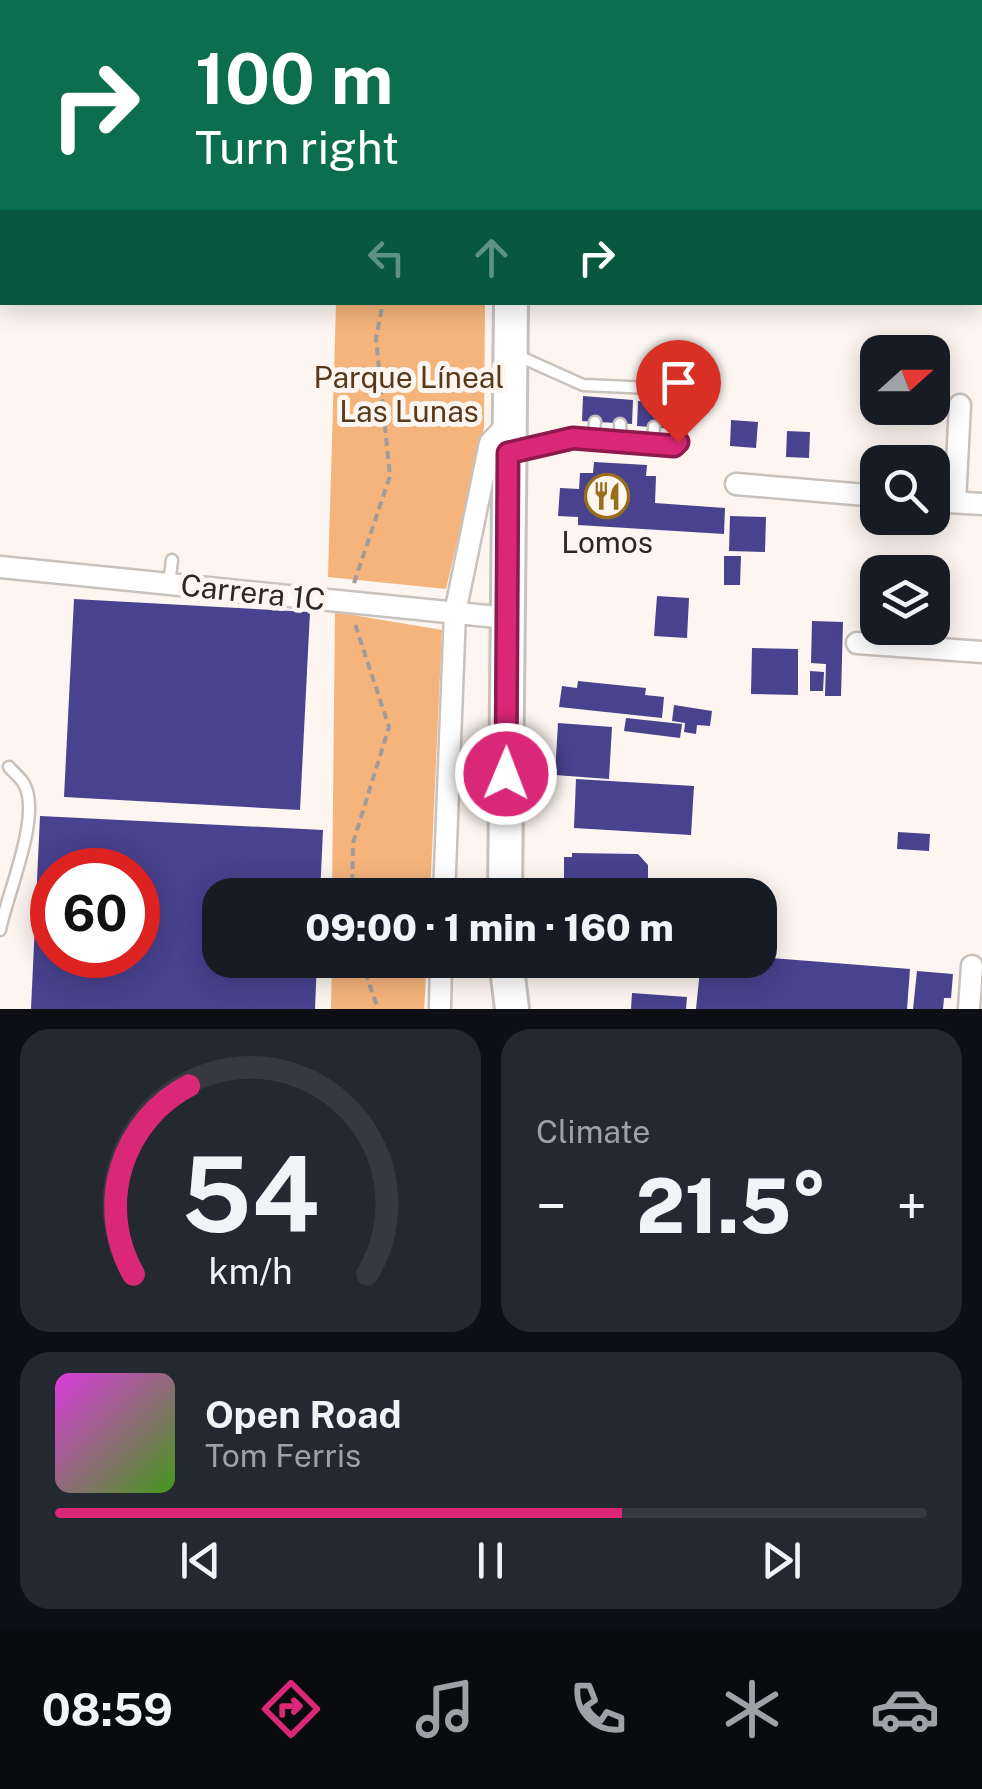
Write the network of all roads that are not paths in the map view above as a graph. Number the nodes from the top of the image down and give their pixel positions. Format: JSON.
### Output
{"nodes":[{"id":1,"x":511,"y":305,"type":"edge"},
{"id":2,"x":509,"y":351,"type":"junction"},
{"id":3,"x":622,"y":386,"type":"junction"},
{"id":4,"x":656,"y":387,"type":"junction"},
{"id":5,"x":621,"y":399,"type":"dead end"},
{"id":6,"x":656,"y":402,"type":"dead end"},
{"id":7,"x":680,"y":405,"type":"dead end"},
{"id":8,"x":960,"y":405,"type":"dead end"},
{"id":9,"x":595,"y":422,"type":"dead end"},
{"id":10,"x":620,"y":424,"type":"dead end"},
{"id":11,"x":654,"y":427,"type":"dead end"},
{"id":12,"x":679,"y":430,"type":"dead end"},
{"id":13,"x":508,"y":438,"type":"junction"},
{"id":14,"x":593,"y":440,"type":"junction"},
{"id":15,"x":620,"y":443,"type":"junction"},
{"id":16,"x":653,"y":446,"type":"junction"},
{"id":17,"x":736,"y":484,"type":"dead end"},
{"id":18,"x":860,"y":494,"type":"edge"},
{"id":19,"x":950,"y":502,"type":"edge"},
{"id":20,"x":954,"y":502,"type":"junction"},
{"id":21,"x":982,"y":504,"type":"edge"},
{"id":22,"x":172,"y":560,"type":"dead end"},
{"id":23,"x":0,"y":567,"type":"edge"},
{"id":24,"x":169,"y":584,"type":"junction"},
{"id":25,"x":455,"y":613,"type":"junction"},
{"id":26,"x":507,"y":618,"type":"junction"},
{"id":27,"x":856,"y":643,"type":"dead end"},
{"id":28,"x":982,"y":652,"type":"edge"},
{"id":29,"x":8,"y":766,"type":"dead end"},
{"id":30,"x":445,"y":878,"type":"edge"},
{"id":31,"x":504,"y":878,"type":"edge"},
{"id":32,"x":0,"y":930,"type":"edge"},
{"id":33,"x":972,"y":966,"type":"dead end"},
{"id":34,"x":441,"y":978,"type":"edge"},
{"id":35,"x":508,"y":978,"type":"edge"},
{"id":36,"x":440,"y":1009,"type":"edge"},
{"id":37,"x":512,"y":1009,"type":"edge"},
{"id":38,"x":969,"y":1009,"type":"edge"}],
"edges":[{"from":1,"to":2,"type":"main road"},
{"from":2,"to":3,"type":"lane"},
{"from":2,"to":13,"type":"main road"},
{"from":3,"to":4,"type":"lane"},
{"from":3,"to":5,"type":"lane"},
{"from":4,"to":6,"type":"lane"},
{"from":4,"to":7,"type":"lane"},
{"from":8,"to":20,"type":"street"},
{"from":9,"to":14,"type":"lane"},
{"from":10,"to":15,"type":"lane"},
{"from":11,"to":16,"type":"lane"},
{"from":12,"to":16,"type":"lane"},
{"from":13,"to":14,"type":"lane"},
{"from":13,"to":25,"type":"street"},
{"from":13,"to":26,"type":"main road"},
{"from":14,"to":15,"type":"lane"},
{"from":15,"to":16,"type":"lane"},
{"from":17,"to":18,"type":"street"},
{"from":19,"to":20,"type":"street"},
{"from":20,"to":21,"type":"street"},
{"from":22,"to":24,"type":"lane"},
{"from":23,"to":24,"type":"street","name":"Carrera 1C"},
{"from":24,"to":25,"type":"street","name":"Carrera 1C"},
{"from":25,"to":26,"type":"street","name":"Carrera 1C"},
{"from":25,"to":30,"type":"street"},
{"from":26,"to":31,"type":"main road"},
{"from":27,"to":28,"type":"street"},
{"from":29,"to":32,"type":"lane"},
{"from":33,"to":38,"type":"street"},
{"from":34,"to":36,"type":"street"},
{"from":35,"to":37,"type":"main road"}]}
